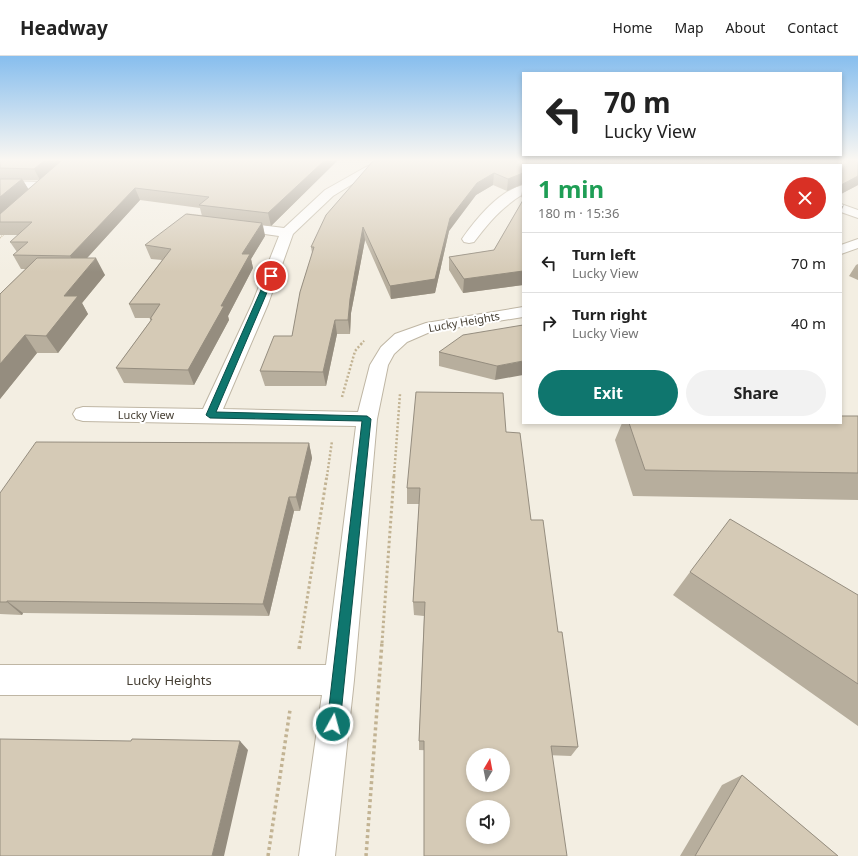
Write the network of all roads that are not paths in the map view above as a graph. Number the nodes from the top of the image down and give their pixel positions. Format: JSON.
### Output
{"nodes":[{"id":1,"x":30,"y":197,"type":"edge"},
{"id":2,"x":324,"y":197,"type":"edge"},
{"id":3,"x":510,"y":197,"type":"edge"},
{"id":4,"x":27,"y":200,"type":"edge"},
{"id":5,"x":842,"y":208,"type":"edge"},
{"id":6,"x":858,"y":214,"type":"edge"},
{"id":7,"x":226,"y":225,"type":"edge"},
{"id":8,"x":287,"y":233,"type":"junction"},
{"id":9,"x":469,"y":239,"type":"dead end"},
{"id":10,"x":858,"y":243,"type":"edge"},
{"id":11,"x":842,"y":250,"type":"edge"},
{"id":12,"x":522,"y":312,"type":"edge"},
{"id":13,"x":83,"y":414,"type":"dead end"},
{"id":14,"x":210,"y":415,"type":"junction"},
{"id":15,"x":367,"y":419,"type":"junction"},
{"id":16,"x":0,"y":680,"type":"edge"},
{"id":17,"x":339,"y":680,"type":"junction"},
{"id":18,"x":317,"y":856,"type":"edge"}],
"edges":[{"from":1,"to":4,"type":"street"},
{"from":2,"to":8,"type":"street"},
{"from":3,"to":9,"type":"street"},
{"from":5,"to":6,"type":"street"},
{"from":7,"to":8,"type":"street"},
{"from":8,"to":14,"type":"street"},
{"from":10,"to":11,"type":"street"},
{"from":12,"to":15,"type":"street","name":"Lucky Heights"},
{"from":13,"to":14,"type":"street","name":"Lucky View"},
{"from":14,"to":15,"type":"street","name":"Lucky View"},
{"from":15,"to":17,"type":"street","name":"Lucky Heights"},
{"from":16,"to":17,"type":"street","name":"Lucky Heights"},
{"from":17,"to":18,"type":"street","name":"Lucky Heights"}]}
